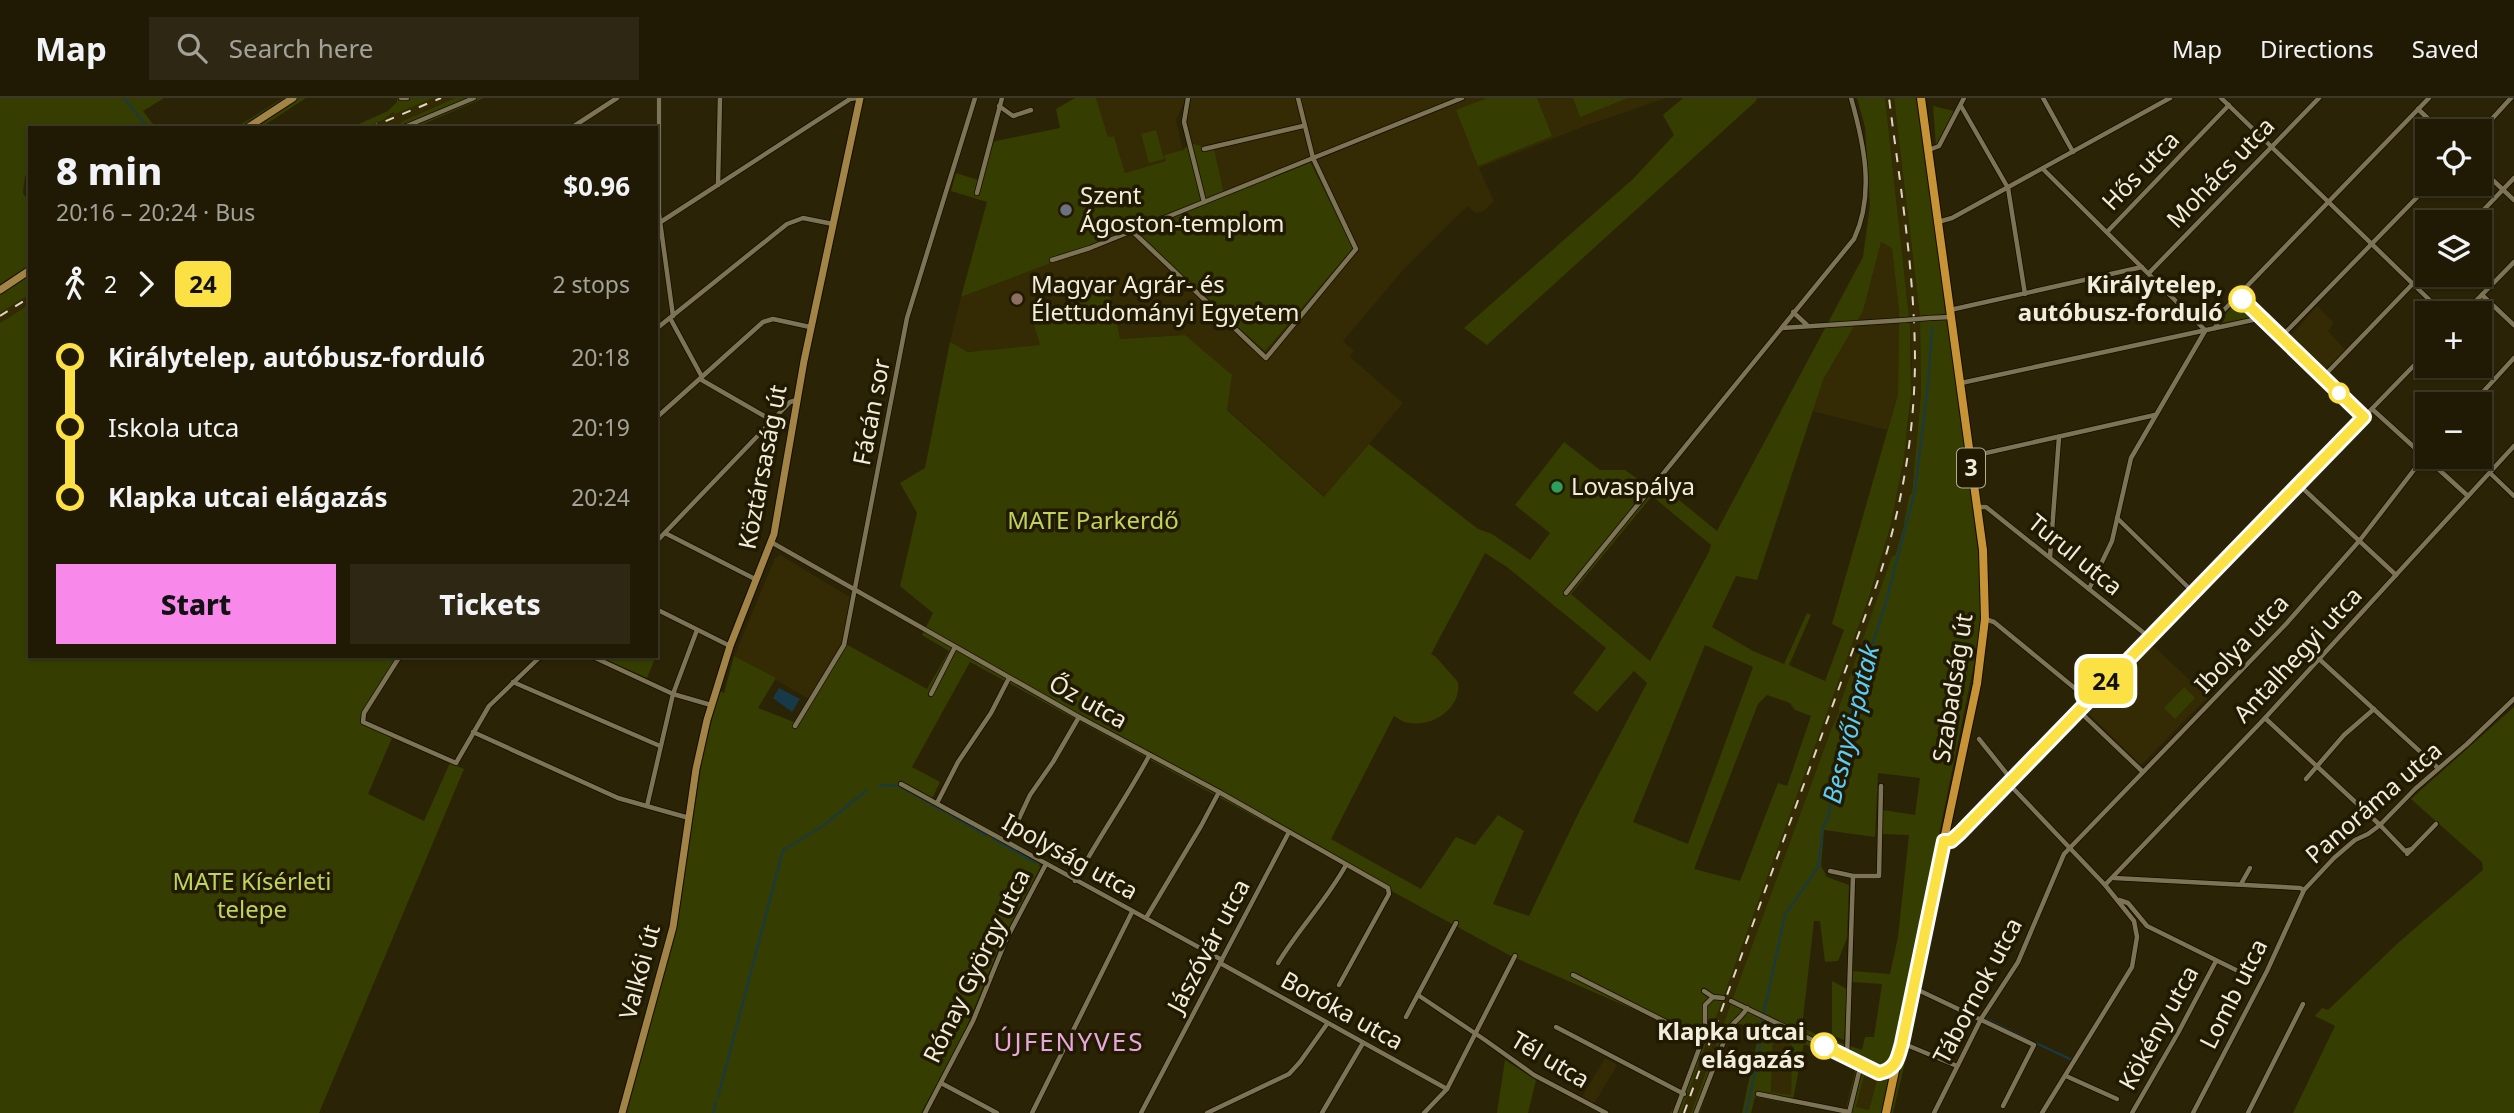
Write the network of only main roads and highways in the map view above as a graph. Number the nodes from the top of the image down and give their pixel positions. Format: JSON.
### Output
{"nodes":[{"id":1,"x":293,"y":98,"type":"edge"},
{"id":2,"x":858,"y":98,"type":"edge"},
{"id":3,"x":1921,"y":98,"type":"edge"},
{"id":4,"x":250,"y":126,"type":"edge"},
{"id":5,"x":28,"y":271,"type":"edge"},
{"id":6,"x":0,"y":290,"type":"edge"},
{"id":7,"x":686,"y":839,"type":"joint"},
{"id":8,"x":622,"y":1113,"type":"edge"},
{"id":9,"x":1886,"y":1113,"type":"edge"}],
"edges":[{"from":1,"to":4,"type":"main road"},
{"from":2,"to":7,"type":"main road","name":"Köztársaság út"},
{"from":3,"to":9,"type":"main road","name":"Szabadság út","number":"3"},
{"from":5,"to":6,"type":"main road"},
{"from":7,"to":8,"type":"main road","name":"Valkói út"}]}
